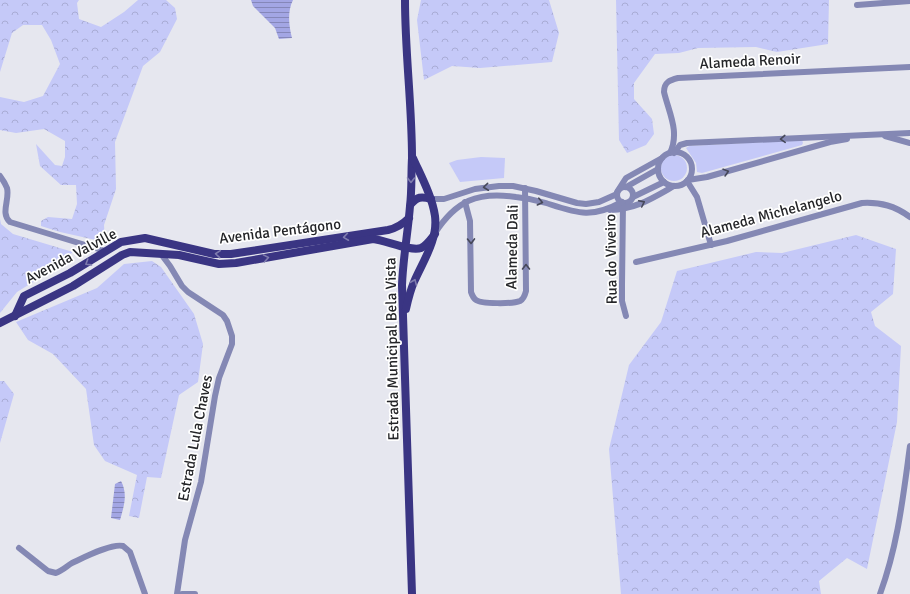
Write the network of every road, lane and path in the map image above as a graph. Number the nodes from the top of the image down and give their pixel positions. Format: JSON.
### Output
{"nodes":[{"id":1,"x":405,"y":0,"type":"edge"},
{"id":2,"x":410,"y":0,"type":"edge"},
{"id":3,"x":910,"y":1,"type":"edge"},
{"id":4,"x":857,"y":5,"type":"dead end"},
{"id":5,"x":408,"y":56,"type":"junction"},
{"id":6,"x":910,"y":67,"type":"edge"},
{"id":7,"x":910,"y":133,"type":"edge"},
{"id":8,"x":880,"y":135,"type":"junction"},
{"id":9,"x":864,"y":136,"type":"junction"},
{"id":10,"x":805,"y":137,"type":"junction"},
{"id":11,"x":910,"y":143,"type":"edge"},
{"id":12,"x":806,"y":149,"type":"junction"},
{"id":13,"x":670,"y":154,"type":"junction"},
{"id":14,"x":412,"y":156,"type":"junction"},
{"id":15,"x":658,"y":169,"type":"junction"},
{"id":16,"x":0,"y":176,"type":"edge"},
{"id":17,"x":687,"y":180,"type":"junction"},
{"id":18,"x":664,"y":182,"type":"junction"},
{"id":19,"x":674,"y":186,"type":"junction"},
{"id":20,"x":626,"y":187,"type":"junction"},
{"id":21,"x":525,"y":188,"type":"junction"},
{"id":22,"x":617,"y":193,"type":"junction"},
{"id":23,"x":633,"y":197,"type":"junction"},
{"id":24,"x":430,"y":198,"type":"junction"},
{"id":25,"x":525,"y":198,"type":"junction"},
{"id":26,"x":465,"y":202,"type":"junction"},
{"id":27,"x":410,"y":204,"type":"junction"},
{"id":28,"x":622,"y":205,"type":"junction"},
{"id":29,"x":910,"y":217,"type":"edge"},
{"id":30,"x":409,"y":218,"type":"junction"},
{"id":31,"x":434,"y":234,"type":"junction"},
{"id":32,"x":128,"y":240,"type":"junction"},
{"id":33,"x":118,"y":243,"type":"junction"},
{"id":34,"x":711,"y":245,"type":"junction"},
{"id":35,"x":405,"y":248,"type":"junction"},
{"id":36,"x":105,"y":251,"type":"junction"},
{"id":37,"x":130,"y":252,"type":"junction"},
{"id":38,"x":161,"y":254,"type":"junction"},
{"id":39,"x":122,"y":255,"type":"junction"},
{"id":40,"x":179,"y":255,"type":"junction"},
{"id":41,"x":636,"y":262,"type":"dead end"},
{"id":42,"x":170,"y":266,"type":"junction"},
{"id":43,"x":50,"y":284,"type":"junction"},
{"id":44,"x":48,"y":299,"type":"junction"},
{"id":45,"x":15,"y":316,"type":"junction"},
{"id":46,"x":626,"y":316,"type":"dead end"},
{"id":47,"x":404,"y":319,"type":"junction"},
{"id":48,"x":0,"y":323,"type":"edge"},
{"id":49,"x":910,"y":446,"type":"edge"},
{"id":50,"x":19,"y":548,"type":"dead end"},
{"id":51,"x":145,"y":594,"type":"edge"},
{"id":52,"x":177,"y":594,"type":"edge"},
{"id":53,"x":182,"y":594,"type":"edge"},
{"id":54,"x":195,"y":594,"type":"edge"},
{"id":55,"x":412,"y":594,"type":"edge"},
{"id":56,"x":880,"y":594,"type":"edge"}],
"edges":[{"from":1,"to":5,"type":"main road","name":"Estrada Municipal Bela Vista"},
{"from":2,"to":5,"type":"main road","name":"Estrada Municipal Bela Vista"},
{"from":3,"to":4,"type":"street"},
{"from":5,"to":14,"type":"main road","name":"Estrada Municipal Bela Vista"},
{"from":6,"to":13,"type":"street","name":"Alameda Renoir"},
{"from":7,"to":8,"type":"street"},
{"from":8,"to":9,"type":"street"},
{"from":8,"to":11,"type":"street"},
{"from":9,"to":10,"type":"street"},
{"from":9,"to":12,"type":"street"},
{"from":10,"to":12,"type":"street"},
{"from":10,"to":13,"type":"street","one_way":true},
{"from":17,"to":12,"type":"street","one_way":true},
{"from":13,"to":15,"type":"street"},
{"from":13,"to":17,"type":"street"},
{"from":13,"to":22,"type":"street"},
{"from":14,"to":24,"type":"main road"},
{"from":14,"to":27,"type":"main road","name":"Estrada Municipal Bela Vista","one_way":true},
{"from":15,"to":18,"type":"street"},
{"from":15,"to":20,"type":"street"},
{"from":16,"to":36,"type":"street"},
{"from":17,"to":19,"type":"street"},
{"from":17,"to":34,"type":"street"},
{"from":18,"to":19,"type":"street"},
{"from":18,"to":23,"type":"street"},
{"from":28,"to":19,"type":"street","one_way":true},
{"from":20,"to":22,"type":"street"},
{"from":20,"to":23,"type":"street"},
{"from":21,"to":22,"type":"street"},
{"from":21,"to":24,"type":"street","one_way":true},
{"from":21,"to":25,"type":"street","name":"Alameda Dali"},
{"from":22,"to":28,"type":"street"},
{"from":23,"to":28,"type":"street"},
{"from":24,"to":27,"type":"main road"},
{"from":24,"to":31,"type":"main road"},
{"from":25,"to":26,"type":"street"},
{"from":26,"to":25,"type":"street","name":"Alameda Dali","one_way":true},
{"from":25,"to":28,"type":"street","one_way":true},
{"from":26,"to":31,"type":"street"},
{"from":27,"to":30,"type":"main road","name":"Estrada Municipal Bela Vista"},
{"from":28,"to":46,"type":"street","name":"Rua do Viveiro"},
{"from":29,"to":34,"type":"street","name":"Alameda Michelangelo"},
{"from":30,"to":32,"type":"main road","name":"Avenida Pentágono","one_way":true},
{"from":30,"to":35,"type":"main road","name":"Estrada Municipal Bela Vista"},
{"from":31,"to":35,"type":"main road"},
{"from":47,"to":31,"type":"main road","one_way":true},
{"from":32,"to":33,"type":"main road","name":"Avenida Valville"},
{"from":32,"to":37,"type":"main road"},
{"from":33,"to":36,"type":"main road","name":"Avenida Valville"},
{"from":33,"to":39,"type":"main road"},
{"from":34,"to":41,"type":"street","name":"Alameda Michelangelo"},
{"from":40,"to":35,"type":"main road","name":"Avenida Pentágono","one_way":true},
{"from":35,"to":47,"type":"main road","name":"Estrada Municipal Bela Vista"},
{"from":36,"to":43,"type":"main road","name":"Avenida Valville","one_way":true},
{"from":37,"to":38,"type":"main road","name":"Avenida Pentágono"},
{"from":37,"to":39,"type":"main road","name":"Avenida Valville"},
{"from":38,"to":40,"type":"main road","name":"Avenida Pentágono"},
{"from":38,"to":42,"type":"street","name":"Estrada Lula Chaves"},
{"from":39,"to":44,"type":"main road","name":"Avenida Valville"},
{"from":40,"to":42,"type":"street"},
{"from":42,"to":52,"type":"street","name":"Estrada Lula Chaves"},
{"from":43,"to":44,"type":"main road"},
{"from":43,"to":45,"type":"main road","name":"Avenida Valville"},
{"from":44,"to":45,"type":"main road","name":"Avenida Valville"},
{"from":45,"to":48,"type":"main road","name":"Avenida Valville"},
{"from":47,"to":55,"type":"main road","name":"Estrada Municipal Bela Vista"},
{"from":49,"to":56,"type":"street"},
{"from":50,"to":51,"type":"street"},
{"from":53,"to":54,"type":"street"}]}
